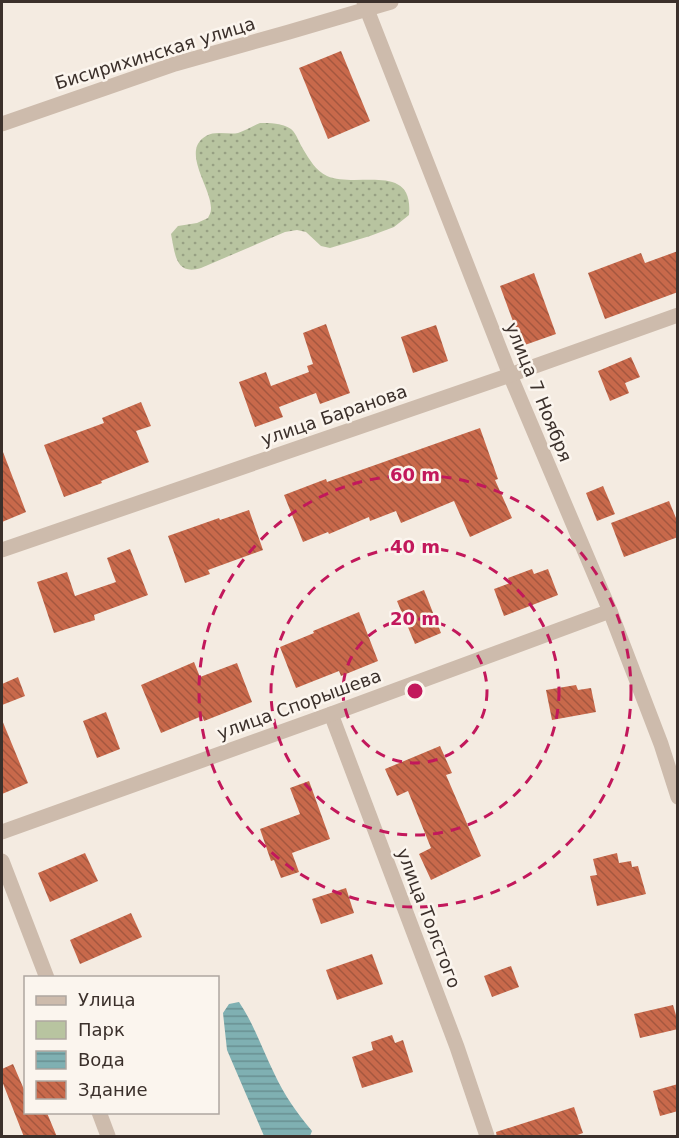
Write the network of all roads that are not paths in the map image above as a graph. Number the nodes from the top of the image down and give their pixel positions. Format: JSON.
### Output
{"nodes":[{"id":1,"x":391,"y":2,"type":"edge"},
{"id":2,"x":366,"y":5,"type":"edge"},
{"id":3,"x":2,"y":124,"type":"edge"},
{"id":4,"x":678,"y":315,"type":"edge"},
{"id":5,"x":510,"y":375,"type":"junction"},
{"id":6,"x":2,"y":550,"type":"edge"},
{"id":7,"x":610,"y":611,"type":"junction"},
{"id":8,"x":331,"y":714,"type":"junction"},
{"id":9,"x":678,"y":796,"type":"edge"},
{"id":10,"x":2,"y":832,"type":"edge"},
{"id":11,"x":2,"y":861,"type":"edge"},
{"id":12,"x":45,"y":976,"type":"edge"},
{"id":13,"x":99,"y":1114,"type":"edge"},
{"id":14,"x":108,"y":1137,"type":"edge"},
{"id":15,"x":487,"y":1137,"type":"edge"}],
"edges":[{"from":1,"to":2,"type":"street","name":"Бисирихинская улица"},
{"from":2,"to":3,"type":"street","name":"Бисирихинская улица"},
{"from":2,"to":5,"type":"street","name":"улица 7 Ноября"},
{"from":4,"to":5,"type":"street","name":"улица Баранова"},
{"from":5,"to":6,"type":"street","name":"улица Баранова"},
{"from":5,"to":7,"type":"street","name":"улица 7 Ноября"},
{"from":7,"to":8,"type":"street","name":"улица Спорышева"},
{"from":7,"to":9,"type":"street","name":"улица 7 Ноября"},
{"from":8,"to":10,"type":"street","name":"улица Спорышева"},
{"from":8,"to":15,"type":"street","name":"улица Толстого"},
{"from":11,"to":12,"type":"street"},
{"from":13,"to":14,"type":"street"}]}
